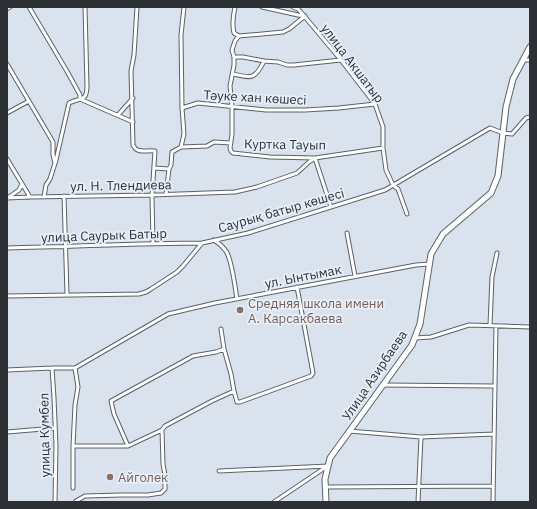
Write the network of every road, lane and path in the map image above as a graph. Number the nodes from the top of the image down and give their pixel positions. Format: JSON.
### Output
{"nodes":[{"id":1,"x":10,"y":7,"type":"edge"},
{"id":2,"x":29,"y":7,"type":"edge"},
{"id":3,"x":85,"y":7,"type":"edge"},
{"id":4,"x":137,"y":7,"type":"edge"},
{"id":5,"x":184,"y":7,"type":"edge"},
{"id":6,"x":235,"y":7,"type":"edge"},
{"id":7,"x":262,"y":7,"type":"edge"},
{"id":8,"x":293,"y":7,"type":"edge"},
{"id":9,"x":7,"y":9,"type":"edge"},
{"id":10,"x":305,"y":16,"type":"junction"},
{"id":11,"x":239,"y":36,"type":"junction"},
{"id":12,"x":530,"y":47,"type":"edge"},
{"id":13,"x":234,"y":57,"type":"junction"},
{"id":14,"x":341,"y":60,"type":"junction"},
{"id":15,"x":523,"y":60,"type":"junction"},
{"id":16,"x":530,"y":60,"type":"edge"},
{"id":17,"x":264,"y":61,"type":"junction"},
{"id":18,"x":7,"y":64,"type":"edge"},
{"id":19,"x":233,"y":74,"type":"junction"},
{"id":20,"x":133,"y":98,"type":"junction"},
{"id":21,"x":80,"y":99,"type":"junction"},
{"id":22,"x":29,"y":101,"type":"junction"},
{"id":23,"x":375,"y":104,"type":"junction"},
{"id":24,"x":232,"y":106,"type":"junction"},
{"id":25,"x":182,"y":108,"type":"junction"},
{"id":26,"x":7,"y":113,"type":"edge"},
{"id":27,"x":118,"y":115,"type":"junction"},
{"id":28,"x":530,"y":117,"type":"edge"},
{"id":29,"x":133,"y":122,"type":"junction"},
{"id":30,"x":503,"y":133,"type":"junction"},
{"id":31,"x":231,"y":143,"type":"junction"},
{"id":32,"x":181,"y":147,"type":"junction"},
{"id":33,"x":383,"y":148,"type":"junction"},
{"id":34,"x":315,"y":158,"type":"junction"},
{"id":35,"x":7,"y":159,"type":"edge"},
{"id":36,"x":55,"y":165,"type":"junction"},
{"id":37,"x":154,"y":168,"type":"junction"},
{"id":38,"x":169,"y":168,"type":"junction"},
{"id":39,"x":22,"y":184,"type":"junction"},
{"id":40,"x":393,"y":185,"type":"junction"},
{"id":41,"x":166,"y":194,"type":"junction"},
{"id":42,"x":152,"y":195,"type":"junction"},
{"id":43,"x":64,"y":196,"type":"junction"},
{"id":44,"x":30,"y":197,"type":"junction"},
{"id":45,"x":44,"y":197,"type":"junction"},
{"id":46,"x":7,"y":198,"type":"edge"},
{"id":47,"x":331,"y":207,"type":"junction"},
{"id":48,"x":407,"y":214,"type":"dead end"},
{"id":49,"x":347,"y":233,"type":"dead end"},
{"id":50,"x":214,"y":240,"type":"junction"},
{"id":51,"x":153,"y":243,"type":"junction"},
{"id":52,"x":202,"y":243,"type":"junction"},
{"id":53,"x":66,"y":247,"type":"junction"},
{"id":54,"x":7,"y":248,"type":"edge"},
{"id":55,"x":497,"y":253,"type":"dead end"},
{"id":56,"x":430,"y":264,"type":"junction"},
{"id":57,"x":355,"y":276,"type":"junction"},
{"id":58,"x":297,"y":287,"type":"junction"},
{"id":59,"x":67,"y":294,"type":"junction"},
{"id":60,"x":7,"y":296,"type":"edge"},
{"id":61,"x":237,"y":299,"type":"junction"},
{"id":62,"x":490,"y":325,"type":"junction"},
{"id":63,"x":496,"y":326,"type":"junction"},
{"id":64,"x":530,"y":327,"type":"edge"},
{"id":65,"x":221,"y":329,"type":"dead end"},
{"id":66,"x":415,"y":338,"type":"junction"},
{"id":67,"x":224,"y":349,"type":"junction"},
{"id":68,"x":52,"y":368,"type":"junction"},
{"id":69,"x":75,"y":368,"type":"junction"},
{"id":70,"x":7,"y":370,"type":"edge"},
{"id":71,"x":383,"y":385,"type":"junction"},
{"id":72,"x":495,"y":386,"type":"junction"},
{"id":73,"x":234,"y":391,"type":"junction"},
{"id":74,"x":55,"y":428,"type":"junction"},
{"id":75,"x":162,"y":430,"type":"junction"},
{"id":76,"x":350,"y":431,"type":"junction"},
{"id":77,"x":7,"y":432,"type":"edge"},
{"id":78,"x":494,"y":434,"type":"junction"},
{"id":79,"x":421,"y":437,"type":"junction"},
{"id":80,"x":73,"y":446,"type":"junction"},
{"id":81,"x":128,"y":446,"type":"junction"},
{"id":82,"x":328,"y":466,"type":"junction"},
{"id":83,"x":219,"y":471,"type":"dead end"},
{"id":84,"x":418,"y":486,"type":"junction"},
{"id":85,"x":493,"y":486,"type":"junction"},
{"id":86,"x":325,"y":487,"type":"junction"},
{"id":87,"x":73,"y":488,"type":"dead end"},
{"id":88,"x":54,"y":502,"type":"edge"},
{"id":89,"x":75,"y":502,"type":"edge"},
{"id":90,"x":274,"y":502,"type":"edge"},
{"id":91,"x":326,"y":502,"type":"edge"},
{"id":92,"x":418,"y":502,"type":"edge"},
{"id":93,"x":493,"y":502,"type":"edge"}],
"edges":[{"from":1,"to":9,"type":"street"},
{"from":2,"to":21,"type":"street"},
{"from":3,"to":21,"type":"street"},
{"from":4,"to":20,"type":"street"},
{"from":5,"to":25,"type":"street"},
{"from":6,"to":11,"type":"street"},
{"from":7,"to":10,"type":"street"},
{"from":8,"to":10,"type":"street","name":"улица Акшатыр"},
{"from":10,"to":11,"type":"street"},
{"from":10,"to":14,"type":"street","name":"улица Акшатыр"},
{"from":11,"to":13,"type":"street","name":"Куртка Тауып"},
{"from":12,"to":15,"type":"main road","name":"Улица Азирбаева"},
{"from":13,"to":17,"type":"street"},
{"from":13,"to":19,"type":"street","name":"Куртка Тауып"},
{"from":14,"to":17,"type":"street"},
{"from":14,"to":23,"type":"street","name":"улица Акшатыр"},
{"from":15,"to":16,"type":"street"},
{"from":15,"to":30,"type":"main road","name":"Улица Азирбаева"},
{"from":17,"to":19,"type":"street"},
{"from":18,"to":22,"type":"street"},
{"from":19,"to":24,"type":"street","name":"Куртка Тауып"},
{"from":20,"to":27,"type":"street"},
{"from":20,"to":29,"type":"street"},
{"from":21,"to":27,"type":"street"},
{"from":21,"to":36,"type":"street"},
{"from":22,"to":26,"type":"street"},
{"from":22,"to":36,"type":"street"},
{"from":23,"to":24,"type":"street","name":"Тәуке хан көшесі"},
{"from":23,"to":33,"type":"street","name":"улица Акшатыр"},
{"from":24,"to":25,"type":"street","name":"Тәуке хан көшесі"},
{"from":24,"to":31,"type":"street","name":"Куртка Тауып"},
{"from":25,"to":32,"type":"street"},
{"from":27,"to":29,"type":"street"},
{"from":28,"to":30,"type":"street"},
{"from":29,"to":37,"type":"street"},
{"from":30,"to":40,"type":"street","name":"Саурық батыр көшесі"},
{"from":30,"to":56,"type":"main road","name":"Улица Азирбаева"},
{"from":31,"to":32,"type":"street"},
{"from":31,"to":34,"type":"street","name":"Куртка Тауып"},
{"from":32,"to":38,"type":"street"},
{"from":33,"to":34,"type":"street","name":"Куртка Тауып"},
{"from":33,"to":40,"type":"street","name":"улица Акшатыр"},
{"from":34,"to":41,"type":"street","name":"ул. Н. Тлендиева"},
{"from":34,"to":47,"type":"street"},
{"from":35,"to":39,"type":"street"},
{"from":36,"to":45,"type":"street"},
{"from":37,"to":38,"type":"street"},
{"from":37,"to":42,"type":"street"},
{"from":38,"to":41,"type":"street"},
{"from":39,"to":44,"type":"street"},
{"from":39,"to":46,"type":"street"},
{"from":40,"to":47,"type":"street","name":"Саурық батыр көшесі"},
{"from":40,"to":48,"type":"street","name":"улица Акшатыр"},
{"from":41,"to":42,"type":"street","name":"ул. Н. Тлендиева"},
{"from":42,"to":43,"type":"street","name":"ул. Н. Тлендиева"},
{"from":42,"to":51,"type":"street"},
{"from":43,"to":45,"type":"street","name":"ул. Н. Тлендиева"},
{"from":43,"to":53,"type":"street"},
{"from":44,"to":45,"type":"street","name":"ул. Н. Тлендиева"},
{"from":44,"to":46,"type":"street","name":"ул. Н. Тлендиева"},
{"from":47,"to":50,"type":"street","name":"Саурық батыр көшесі"},
{"from":49,"to":57,"type":"street"},
{"from":50,"to":52,"type":"street","name":"Саурық батыр көшесі"},
{"from":50,"to":61,"type":"street"},
{"from":51,"to":52,"type":"street","name":"улица Саурык Батыр"},
{"from":51,"to":53,"type":"street","name":"улица Саурык Батыр"},
{"from":52,"to":59,"type":"street"},
{"from":53,"to":54,"type":"street","name":"улица Саурык Батыр"},
{"from":53,"to":59,"type":"street"},
{"from":55,"to":62,"type":"street"},
{"from":56,"to":57,"type":"street","name":"ул. Ынтымак"},
{"from":56,"to":66,"type":"main road","name":"Улица Азирбаева"},
{"from":57,"to":58,"type":"street","name":"ул. Ынтымак"},
{"from":58,"to":61,"type":"street","name":"ул. Ынтымак"},
{"from":58,"to":73,"type":"street"},
{"from":59,"to":60,"type":"street"},
{"from":61,"to":69,"type":"street","name":"ул. Ынтымак"},
{"from":62,"to":63,"type":"street"},
{"from":62,"to":66,"type":"street"},
{"from":63,"to":64,"type":"street"},
{"from":63,"to":72,"type":"street"},
{"from":65,"to":67,"type":"street"},
{"from":66,"to":71,"type":"main road","name":"Улица Азирбаева"},
{"from":67,"to":73,"type":"street"},
{"from":67,"to":81,"type":"street"},
{"from":68,"to":69,"type":"street"},
{"from":68,"to":70,"type":"street"},
{"from":68,"to":74,"type":"street","name":"улица Кумбел"},
{"from":69,"to":80,"type":"street"},
{"from":71,"to":72,"type":"street"},
{"from":71,"to":76,"type":"main road","name":"Улица Азирбаева"},
{"from":72,"to":78,"type":"street"},
{"from":73,"to":75,"type":"street"},
{"from":74,"to":77,"type":"street"},
{"from":74,"to":88,"type":"street","name":"улица Кумбел"},
{"from":75,"to":81,"type":"street"},
{"from":75,"to":89,"type":"street"},
{"from":76,"to":79,"type":"street"},
{"from":76,"to":82,"type":"main road","name":"Улица Азирбаева"},
{"from":78,"to":79,"type":"street"},
{"from":78,"to":85,"type":"street"},
{"from":79,"to":84,"type":"street"},
{"from":80,"to":81,"type":"street"},
{"from":80,"to":87,"type":"street"},
{"from":82,"to":83,"type":"street"},
{"from":82,"to":86,"type":"main road","name":"Улица Азирбаева"},
{"from":82,"to":90,"type":"street"},
{"from":84,"to":85,"type":"street"},
{"from":84,"to":86,"type":"street"},
{"from":84,"to":92,"type":"street"},
{"from":85,"to":93,"type":"street"},
{"from":86,"to":91,"type":"main road","name":"Улица Азирбаева"}]}
